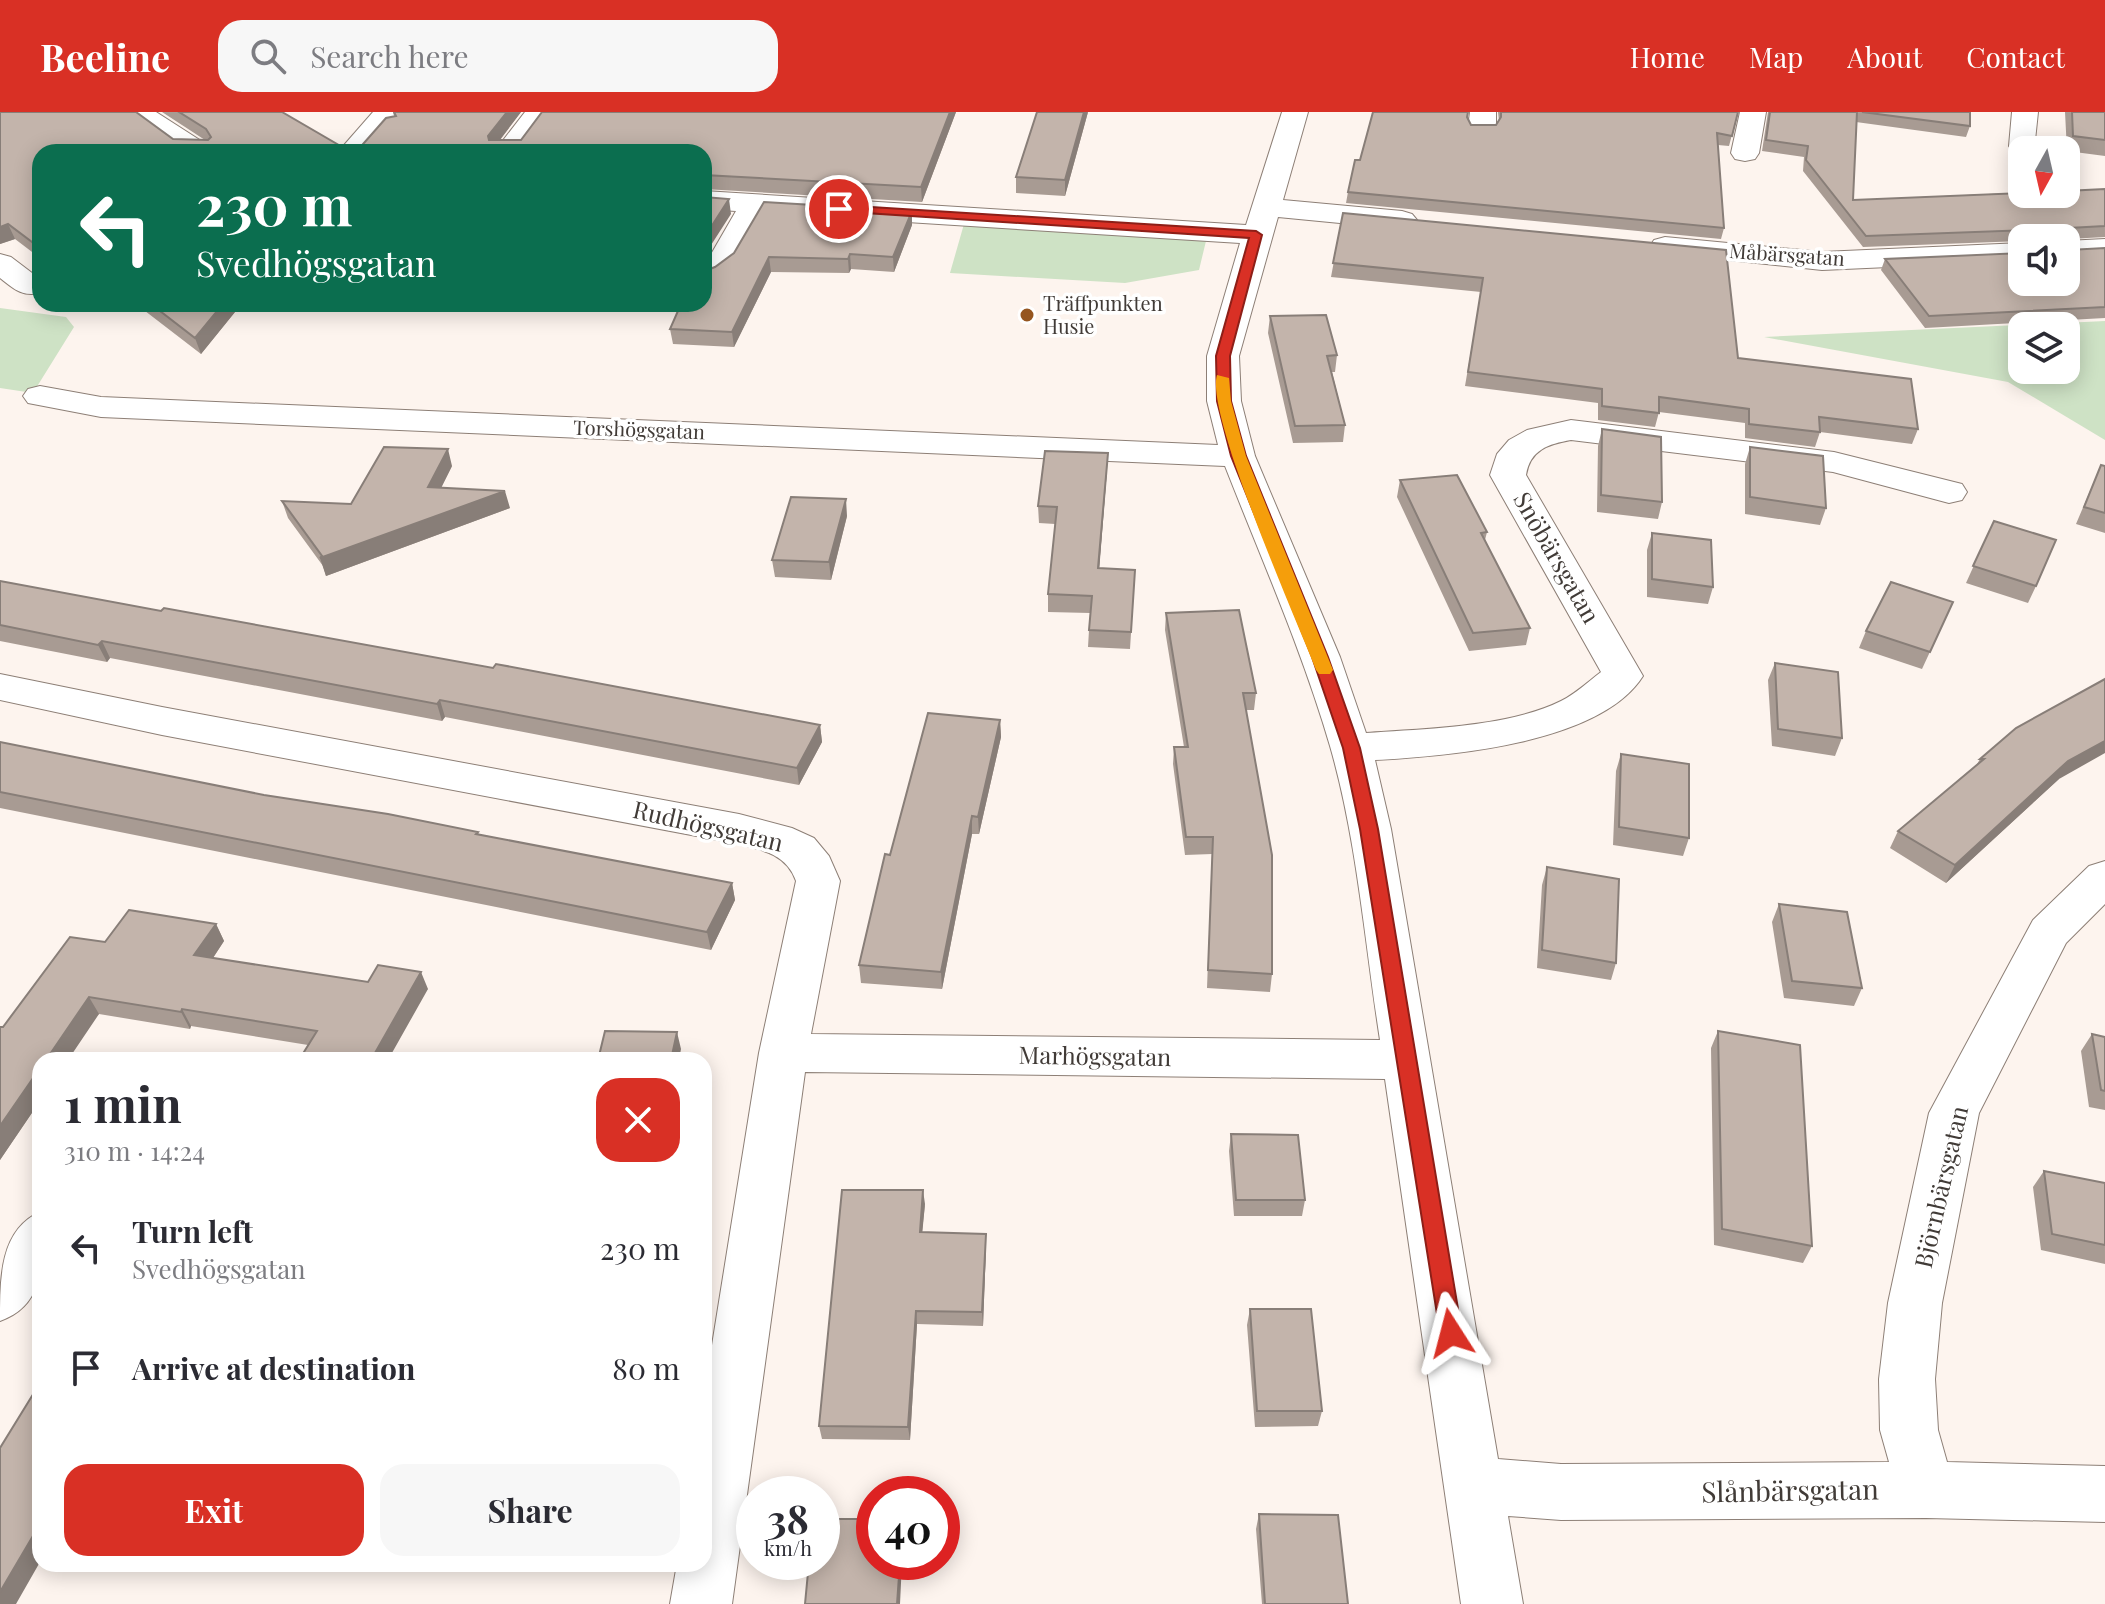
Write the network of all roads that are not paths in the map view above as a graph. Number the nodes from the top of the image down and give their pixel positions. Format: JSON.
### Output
{"nodes":[{"id":1,"x":138,"y":112,"type":"edge"},
{"id":2,"x":388,"y":112,"type":"edge"},
{"id":3,"x":539,"y":112,"type":"edge"},
{"id":4,"x":1295,"y":112,"type":"edge"},
{"id":5,"x":1753,"y":112,"type":"edge"},
{"id":6,"x":2025,"y":112,"type":"edge"},
{"id":7,"x":2024,"y":136,"type":"edge"},
{"id":8,"x":187,"y":144,"type":"edge"},
{"id":9,"x":359,"y":144,"type":"edge"},
{"id":10,"x":514,"y":144,"type":"edge"},
{"id":11,"x":1745,"y":153,"type":"dead end"},
{"id":12,"x":712,"y":200,"type":"edge"},
{"id":13,"x":755,"y":203,"type":"junction"},
{"id":14,"x":1261,"y":221,"type":"junction"},
{"id":15,"x":1425,"y":222,"type":"edge"},
{"id":16,"x":1631,"y":242,"type":"edge"},
{"id":17,"x":2105,"y":248,"type":"edge"},
{"id":18,"x":2080,"y":249,"type":"edge"},
{"id":19,"x":2008,"y":253,"type":"edge"},
{"id":20,"x":0,"y":263,"type":"edge"},
{"id":21,"x":712,"y":269,"type":"edge"},
{"id":22,"x":29,"y":286,"type":"dead end"},
{"id":23,"x":40,"y":396,"type":"dead end"},
{"id":24,"x":1238,"y":456,"type":"junction"},
{"id":25,"x":1949,"y":492,"type":"dead end"},
{"id":26,"x":0,"y":687,"type":"edge"},
{"id":27,"x":1351,"y":748,"type":"junction"},
{"id":28,"x":2105,"y":877,"type":"edge"},
{"id":29,"x":783,"y":1053,"type":"junction"},
{"id":30,"x":1407,"y":1060,"type":"junction"},
{"id":31,"x":32,"y":1247,"type":"edge"},
{"id":32,"x":0,"y":1297,"type":"edge"},
{"id":33,"x":1475,"y":1485,"type":"junction"},
{"id":34,"x":1926,"y":1490,"type":"junction"},
{"id":35,"x":2105,"y":1494,"type":"edge"},
{"id":36,"x":712,"y":1530,"type":"edge"},
{"id":37,"x":706,"y":1572,"type":"edge"},
{"id":38,"x":701,"y":1604,"type":"edge"},
{"id":39,"x":1492,"y":1604,"type":"edge"}],
"edges":[{"from":1,"to":8,"type":"street"},
{"from":2,"to":9,"type":"street"},
{"from":3,"to":10,"type":"street"},
{"from":4,"to":14,"type":"street"},
{"from":5,"to":11,"type":"street"},
{"from":6,"to":7,"type":"street"},
{"from":12,"to":13,"type":"street"},
{"from":13,"to":14,"type":"street"},
{"from":13,"to":21,"type":"street"},
{"from":14,"to":15,"type":"street"},
{"from":14,"to":24,"type":"street"},
{"from":16,"to":19,"type":"street","name":"Måbärsgatan"},
{"from":17,"to":18,"type":"street"},
{"from":20,"to":22,"type":"street"},
{"from":23,"to":24,"type":"street","name":"Torshögsgatan"},
{"from":24,"to":27,"type":"street"},
{"from":25,"to":27,"type":"street","name":"Snöbärsgatan"},
{"from":26,"to":29,"type":"street","name":"Rudhögsgatan"},
{"from":27,"to":30,"type":"street"},
{"from":28,"to":34,"type":"street","name":"Björnbärsgatan"},
{"from":29,"to":30,"type":"street","name":"Marhögsgatan"},
{"from":29,"to":36,"type":"street","name":"Rudhögsgatan"},
{"from":30,"to":33,"type":"street"},
{"from":31,"to":32,"type":"street"},
{"from":33,"to":34,"type":"street","name":"Slånbärsgatan"},
{"from":33,"to":39,"type":"street"},
{"from":34,"to":35,"type":"street","name":"Slånbärsgatan"},
{"from":37,"to":38,"type":"street","name":"Rudhögsgatan"}]}
